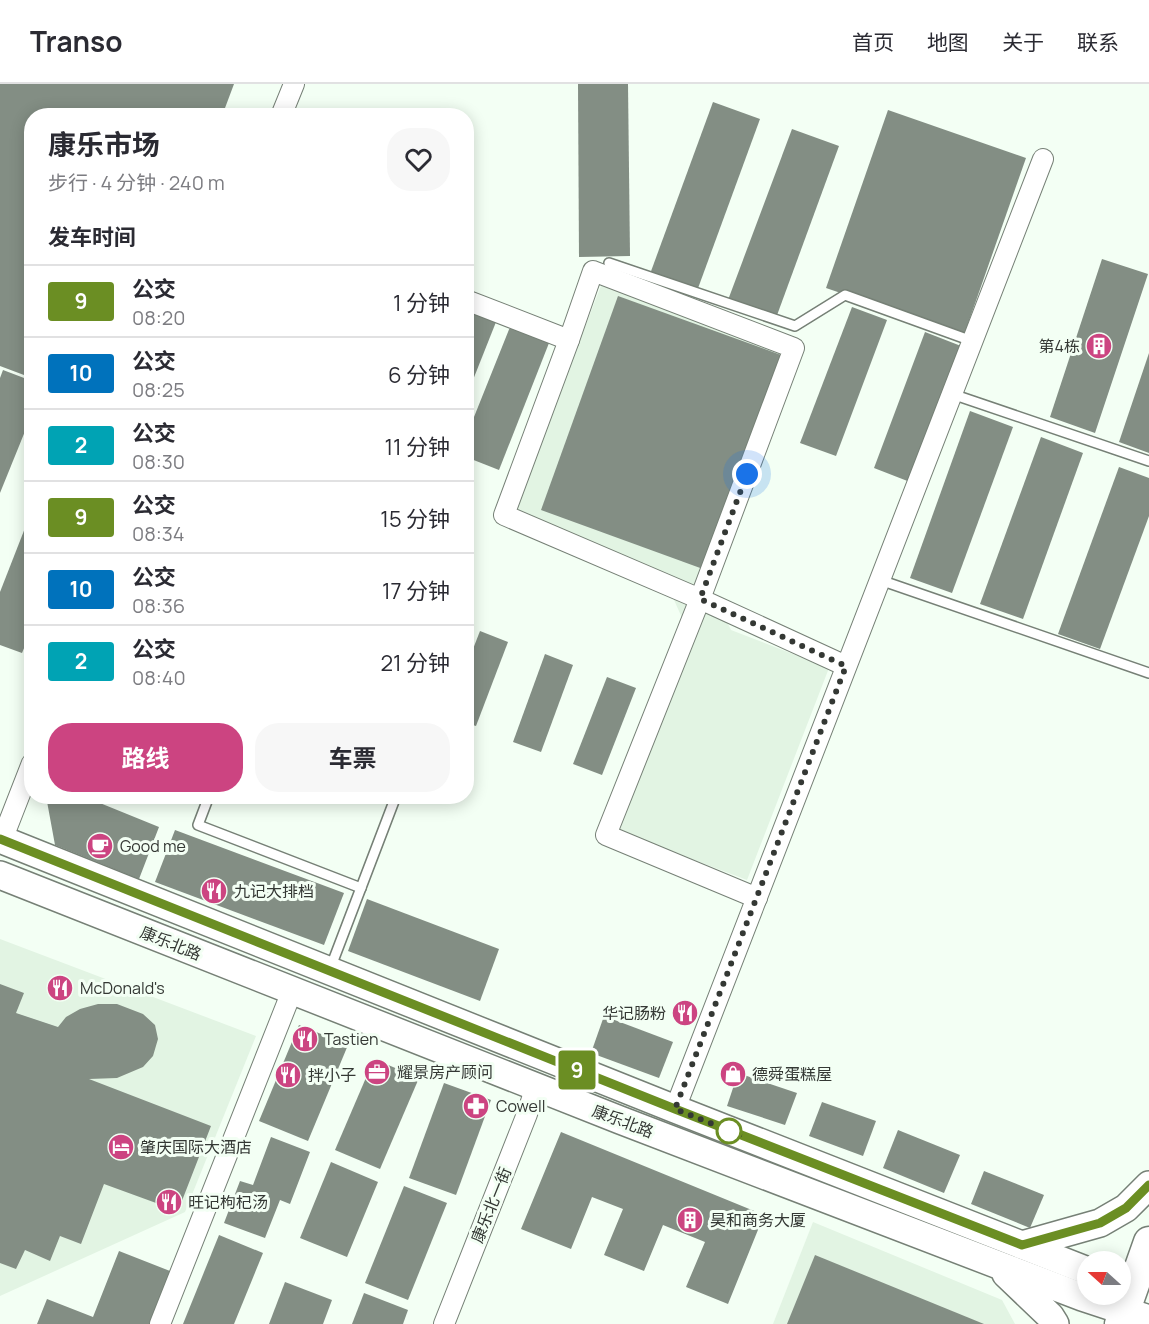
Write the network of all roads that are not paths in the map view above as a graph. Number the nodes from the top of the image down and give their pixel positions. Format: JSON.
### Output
{"nodes":[{"id":1,"x":294,"y":84,"type":"edge"},
{"id":2,"x":284,"y":108,"type":"edge"},
{"id":3,"x":1043,"y":159,"type":"dead end"},
{"id":4,"x":609,"y":263,"type":"dead end"},
{"id":5,"x":474,"y":303,"type":"edge"},
{"id":6,"x":569,"y":340,"type":"junction"},
{"id":7,"x":972,"y":341,"type":"junction"},
{"id":8,"x":952,"y":394,"type":"junction"},
{"id":9,"x":1149,"y":461,"type":"edge"},
{"id":10,"x":880,"y":580,"type":"junction"},
{"id":11,"x":700,"y":599,"type":"junction"},
{"id":12,"x":846,"y":666,"type":"junction"},
{"id":13,"x":1149,"y":673,"type":"edge"},
{"id":14,"x":24,"y":783,"type":"edge"},
{"id":15,"x":206,"y":804,"type":"edge"},
{"id":16,"x":393,"y":804,"type":"edge"},
{"id":17,"x":1,"y":840,"type":"edge"},
{"id":18,"x":0,"y":875,"type":"edge"},
{"id":19,"x":362,"y":888,"type":"junction"},
{"id":20,"x":757,"y":898,"type":"junction"},
{"id":21,"x":329,"y":971,"type":"junction"},
{"id":22,"x":292,"y":991,"type":"junction"},
{"id":23,"x":536,"y":1086,"type":"junction"},
{"id":24,"x":675,"y":1109,"type":"junction"},
{"id":25,"x":1149,"y":1185,"type":"edge"},
{"id":26,"x":1149,"y":1242,"type":"edge"},
{"id":27,"x":1022,"y":1245,"type":"junction"},
{"id":28,"x":992,"y":1261,"type":"junction"},
{"id":29,"x":1077,"y":1267,"type":"edge"},
{"id":30,"x":1132,"y":1303,"type":"edge"},
{"id":31,"x":160,"y":1324,"type":"edge"},
{"id":32,"x":444,"y":1324,"type":"edge"},
{"id":33,"x":1055,"y":1324,"type":"edge"}],
"edges":[{"from":1,"to":2,"type":"street"},
{"from":3,"to":7,"type":"street"},
{"from":4,"to":7,"type":"lane"},
{"from":5,"to":6,"type":"street"},
{"from":6,"to":11,"type":"street"},
{"from":6,"to":11,"type":"street"},
{"from":7,"to":8,"type":"street"},
{"from":8,"to":9,"type":"lane"},
{"from":8,"to":10,"type":"street"},
{"from":10,"to":12,"type":"street"},
{"from":10,"to":13,"type":"lane"},
{"from":11,"to":12,"type":"street"},
{"from":11,"to":20,"type":"street"},
{"from":12,"to":20,"type":"street"},
{"from":14,"to":17,"type":"street"},
{"from":15,"to":19,"type":"lane"},
{"from":16,"to":19,"type":"lane"},
{"from":17,"to":21,"type":"main road","name":"康乐北路"},
{"from":18,"to":22,"type":"main road","name":"康乐北路"},
{"from":19,"to":21,"type":"lane"},
{"from":20,"to":24,"type":"street"},
{"from":21,"to":24,"type":"main road","name":"康乐北路"},
{"from":22,"to":23,"type":"main road","name":"康乐北路"},
{"from":22,"to":31,"type":"street"},
{"from":23,"to":28,"type":"main road","name":"康乐北路"},
{"from":23,"to":32,"type":"street","name":"康乐北一街"},
{"from":24,"to":27,"type":"main road","name":"康乐北路"},
{"from":25,"to":27,"type":"main road"},
{"from":26,"to":30,"type":"main road"},
{"from":27,"to":29,"type":"main road","name":"康乐北路"},
{"from":28,"to":30,"type":"main road","name":"康乐北路"},
{"from":28,"to":33,"type":"main road"}]}
